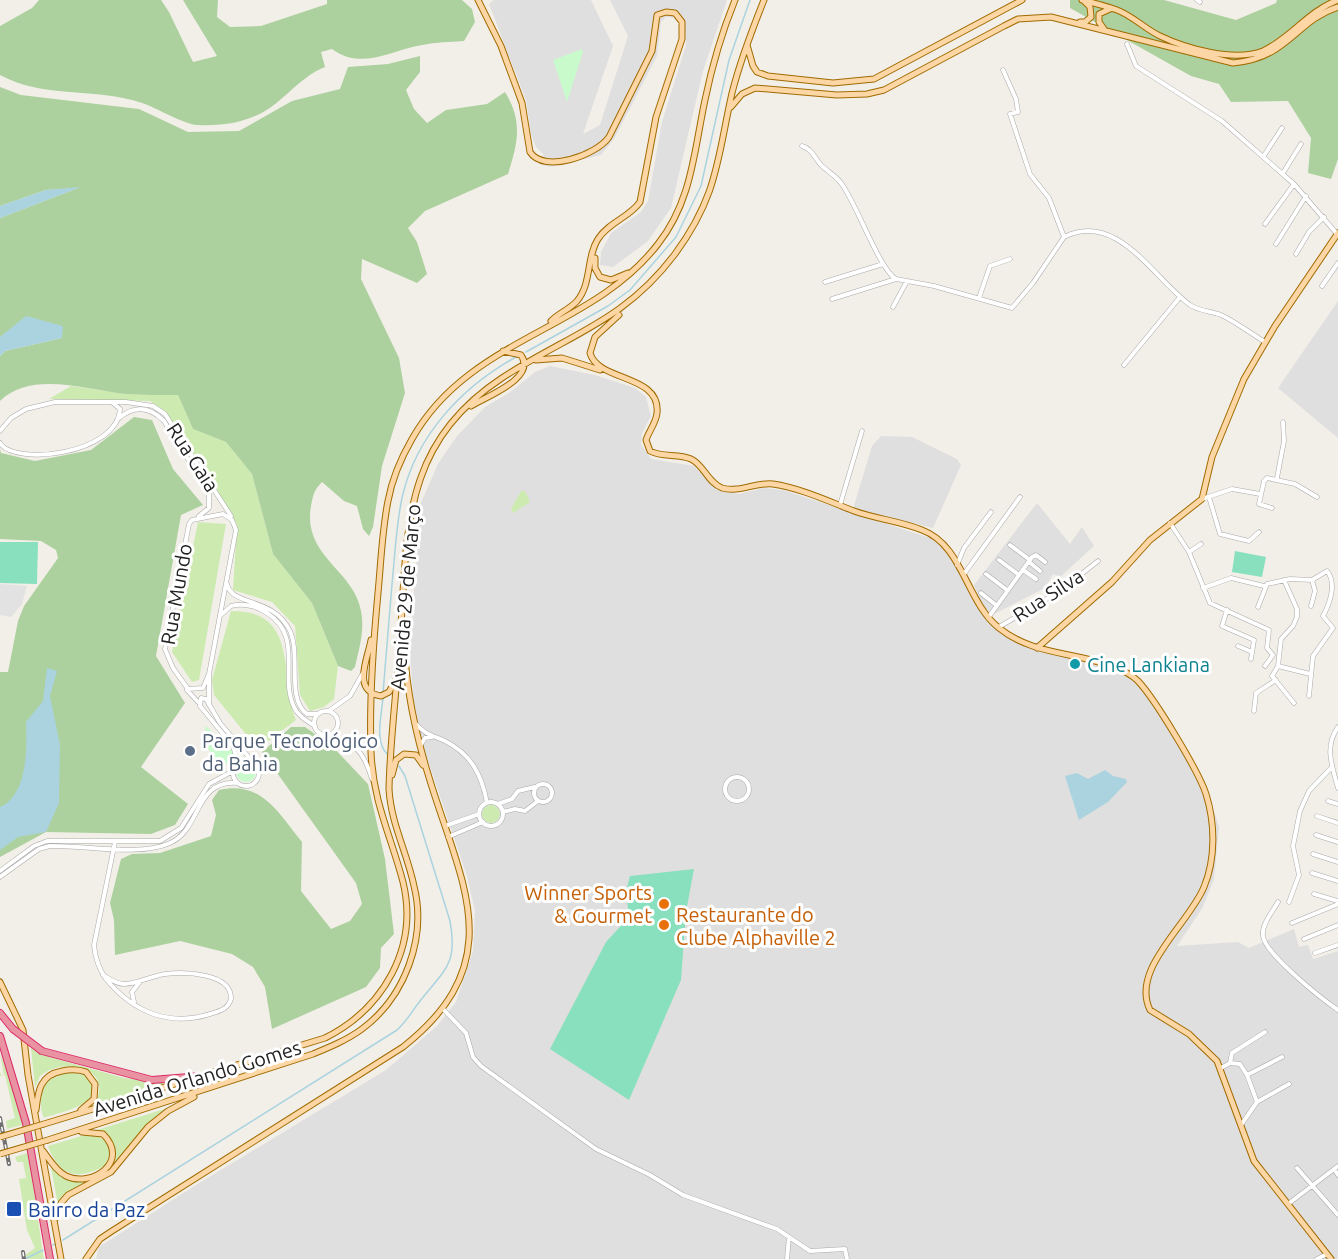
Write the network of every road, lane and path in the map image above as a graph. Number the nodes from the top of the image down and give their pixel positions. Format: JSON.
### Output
{"nodes":[{"id":1,"x":478,"y":0,"type":"edge"},
{"id":2,"x":735,"y":0,"type":"edge"},
{"id":3,"x":764,"y":0,"type":"edge"},
{"id":4,"x":1022,"y":0,"type":"edge"},
{"id":5,"x":1082,"y":0,"type":"edge"},
{"id":6,"x":1338,"y":0,"type":"edge"},
{"id":7,"x":1338,"y":7,"type":"edge"},
{"id":8,"x":1117,"y":10,"type":"junction"},
{"id":9,"x":1075,"y":22,"type":"junction"},
{"id":10,"x":1107,"y":31,"type":"junction"},
{"id":11,"x":747,"y":44,"type":"junction"},
{"id":12,"x":1127,"y":44,"type":"dead end"},
{"id":13,"x":1003,"y":70,"type":"dead end"},
{"id":14,"x":729,"y":111,"type":"junction"},
{"id":15,"x":1282,"y":128,"type":"dead end"},
{"id":16,"x":1301,"y":144,"type":"dead end"},
{"id":17,"x":802,"y":146,"type":"dead end"},
{"id":18,"x":1263,"y":157,"type":"junction"},
{"id":19,"x":1283,"y":173,"type":"junction"},
{"id":20,"x":1294,"y":184,"type":"junction"},
{"id":21,"x":1306,"y":196,"type":"junction"},
{"id":22,"x":1324,"y":217,"type":"junction"},
{"id":23,"x":1265,"y":224,"type":"dead end"},
{"id":24,"x":604,"y":231,"type":"junction"},
{"id":25,"x":1338,"y":234,"type":"edge"},
{"id":26,"x":1064,"y":237,"type":"junction"},
{"id":27,"x":1276,"y":244,"type":"dead end"},
{"id":28,"x":1296,"y":254,"type":"dead end"},
{"id":29,"x":1010,"y":259,"type":"dead end"},
{"id":30,"x":1338,"y":263,"type":"edge"},
{"id":31,"x":882,"y":264,"type":"junction"},
{"id":32,"x":636,"y":269,"type":"junction"},
{"id":33,"x":896,"y":279,"type":"junction"},
{"id":34,"x":907,"y":281,"type":"junction"},
{"id":35,"x":825,"y":282,"type":"dead end"},
{"id":36,"x":1322,"y":286,"type":"dead end"},
{"id":37,"x":1180,"y":297,"type":"junction"},
{"id":38,"x":979,"y":298,"type":"junction"},
{"id":39,"x":832,"y":299,"type":"dead end"},
{"id":40,"x":630,"y":303,"type":"junction"},
{"id":41,"x":892,"y":307,"type":"dead end"},
{"id":42,"x":543,"y":328,"type":"junction"},
{"id":43,"x":1265,"y":342,"type":"junction"},
{"id":44,"x":501,"y":351,"type":"junction"},
{"id":45,"x":528,"y":363,"type":"junction"},
{"id":46,"x":1124,"y":365,"type":"dead end"},
{"id":47,"x":627,"y":378,"type":"junction"},
{"id":48,"x":109,"y":402,"type":"junction"},
{"id":49,"x":460,"y":413,"type":"junction"},
{"id":50,"x":118,"y":419,"type":"junction"},
{"id":51,"x":1283,"y":422,"type":"dead end"},
{"id":52,"x":0,"y":431,"type":"edge"},
{"id":53,"x":862,"y":431,"type":"dead end"},
{"id":54,"x":0,"y":443,"type":"edge"},
{"id":55,"x":1277,"y":478,"type":"junction"},
{"id":56,"x":1260,"y":494,"type":"junction"},
{"id":57,"x":1205,"y":496,"type":"junction"},
{"id":58,"x":1020,"y":497,"type":"dead end"},
{"id":59,"x":1317,"y":497,"type":"dead end"},
{"id":60,"x":840,"y":505,"type":"junction"},
{"id":61,"x":1272,"y":508,"type":"dead end"},
{"id":62,"x":991,"y":512,"type":"dead end"},
{"id":63,"x":192,"y":520,"type":"junction"},
{"id":64,"x":232,"y":520,"type":"junction"},
{"id":65,"x":1170,"y":523,"type":"junction"},
{"id":66,"x":1259,"y":532,"type":"dead end"},
{"id":67,"x":1201,"y":544,"type":"dead end"},
{"id":68,"x":1010,"y":545,"type":"dead end"},
{"id":69,"x":1189,"y":552,"type":"junction"},
{"id":70,"x":999,"y":560,"type":"dead end"},
{"id":71,"x":1029,"y":561,"type":"junction"},
{"id":72,"x":1098,"y":561,"type":"dead end"},
{"id":73,"x":1045,"y":562,"type":"dead end"},
{"id":74,"x":957,"y":566,"type":"junction"},
{"id":75,"x":1023,"y":570,"type":"junction"},
{"id":76,"x":1040,"y":571,"type":"dead end"},
{"id":77,"x":986,"y":574,"type":"dead end"},
{"id":78,"x":1019,"y":575,"type":"junction"},
{"id":79,"x":227,"y":576,"type":"junction"},
{"id":80,"x":962,"y":576,"type":"junction"},
{"id":81,"x":1036,"y":579,"type":"dead end"},
{"id":82,"x":1284,"y":580,"type":"junction"},
{"id":83,"x":1312,"y":580,"type":"junction"},
{"id":84,"x":405,"y":581,"type":"junction"},
{"id":85,"x":1264,"y":586,"type":"junction"},
{"id":86,"x":1203,"y":588,"type":"junction"},
{"id":87,"x":1007,"y":590,"type":"junction"},
{"id":88,"x":981,"y":593,"type":"dead end"},
{"id":89,"x":996,"y":604,"type":"junction"},
{"id":90,"x":1311,"y":606,"type":"dead end"},
{"id":91,"x":1258,"y":607,"type":"dead end"},
{"id":92,"x":376,"y":609,"type":"junction"},
{"id":93,"x":1227,"y":610,"type":"junction"},
{"id":94,"x":987,"y":618,"type":"junction"},
{"id":95,"x":219,"y":619,"type":"junction"},
{"id":96,"x":1338,"y":621,"type":"edge"},
{"id":97,"x":998,"y":628,"type":"junction"},
{"id":98,"x":1333,"y":628,"type":"junction"},
{"id":99,"x":1238,"y":646,"type":"dead end"},
{"id":100,"x":1037,"y":648,"type":"junction"},
{"id":101,"x":1252,"y":652,"type":"junction"},
{"id":102,"x":1251,"y":659,"type":"dead end"},
{"id":103,"x":1265,"y":666,"type":"dead end"},
{"id":104,"x":1278,"y":666,"type":"junction"},
{"id":105,"x":363,"y":673,"type":"junction"},
{"id":106,"x":398,"y":673,"type":"junction"},
{"id":107,"x":209,"y":674,"type":"junction"},
{"id":108,"x":1310,"y":674,"type":"junction"},
{"id":109,"x":1276,"y":680,"type":"junction"},
{"id":110,"x":185,"y":686,"type":"junction"},
{"id":111,"x":372,"y":693,"type":"junction"},
{"id":112,"x":1309,"y":696,"type":"dead end"},
{"id":113,"x":199,"y":703,"type":"junction"},
{"id":114,"x":1294,"y":703,"type":"dead end"},
{"id":115,"x":209,"y":705,"type":"junction"},
{"id":116,"x":330,"y":710,"type":"junction"},
{"id":117,"x":1254,"y":711,"type":"dead end"},
{"id":118,"x":318,"y":714,"type":"junction"},
{"id":119,"x":414,"y":721,"type":"junction"},
{"id":120,"x":315,"y":726,"type":"junction"},
{"id":121,"x":1338,"y":727,"type":"edge"},
{"id":122,"x":327,"y":735,"type":"junction"},
{"id":123,"x":432,"y":736,"type":"junction"},
{"id":124,"x":420,"y":746,"type":"junction"},
{"id":125,"x":252,"y":761,"type":"junction"},
{"id":126,"x":238,"y":763,"type":"junction"},
{"id":127,"x":1331,"y":768,"type":"junction"},
{"id":128,"x":233,"y":771,"type":"junction"},
{"id":129,"x":428,"y":773,"type":"junction"},
{"id":130,"x":238,"y":783,"type":"junction"},
{"id":131,"x":535,"y":787,"type":"junction"},
{"id":132,"x":374,"y":788,"type":"junction"},
{"id":133,"x":1338,"y":788,"type":"edge"},
{"id":134,"x":389,"y":789,"type":"junction"},
{"id":135,"x":512,"y":800,"type":"junction"},
{"id":136,"x":538,"y":801,"type":"junction"},
{"id":137,"x":741,"y":801,"type":"joint"},
{"id":138,"x":1328,"y":801,"type":"dead end"},
{"id":139,"x":487,"y":803,"type":"junction"},
{"id":140,"x":498,"y":804,"type":"junction"},
{"id":141,"x":1338,"y":804,"type":"edge"},
{"id":142,"x":515,"y":809,"type":"junction"},
{"id":143,"x":503,"y":812,"type":"junction"},
{"id":144,"x":479,"y":814,"type":"junction"},
{"id":145,"x":1317,"y":816,"type":"dead end"},
{"id":146,"x":483,"y":822,"type":"junction"},
{"id":147,"x":1338,"y":823,"type":"edge"},
{"id":148,"x":445,"y":826,"type":"junction"},
{"id":149,"x":1316,"y":834,"type":"dead end"},
{"id":150,"x":448,"y":837,"type":"junction"},
{"id":151,"x":115,"y":842,"type":"junction"},
{"id":152,"x":1338,"y":842,"type":"edge"},
{"id":153,"x":114,"y":848,"type":"junction"},
{"id":154,"x":1313,"y":854,"type":"dead end"},
{"id":155,"x":1338,"y":862,"type":"edge"},
{"id":156,"x":0,"y":871,"type":"edge"},
{"id":157,"x":1312,"y":873,"type":"dead end"},
{"id":158,"x":0,"y":877,"type":"edge"},
{"id":159,"x":1338,"y":881,"type":"edge"},
{"id":160,"x":1314,"y":894,"type":"dead end"},
{"id":161,"x":1278,"y":902,"type":"dead end"},
{"id":162,"x":1289,"y":902,"type":"dead end"},
{"id":163,"x":1338,"y":903,"type":"edge"},
{"id":164,"x":1292,"y":923,"type":"dead end"},
{"id":165,"x":1338,"y":925,"type":"edge"},
{"id":166,"x":1304,"y":939,"type":"dead end"},
{"id":167,"x":1337,"y":947,"type":"edge"},
{"id":168,"x":1315,"y":954,"type":"dead end"},
{"id":169,"x":103,"y":975,"type":"junction"},
{"id":170,"x":146,"y":978,"type":"junction"},
{"id":171,"x":0,"y":982,"type":"edge"},
{"id":172,"x":380,"y":995,"type":"joint"},
{"id":173,"x":136,"y":1006,"type":"junction"},
{"id":174,"x":443,"y":1009,"type":"junction"},
{"id":175,"x":1338,"y":1010,"type":"edge"},
{"id":176,"x":0,"y":1013,"type":"edge"},
{"id":177,"x":364,"y":1027,"type":"joint"},
{"id":178,"x":1264,"y":1032,"type":"dead end"},
{"id":179,"x":0,"y":1036,"type":"edge"},
{"id":180,"x":1282,"y":1057,"type":"dead end"},
{"id":181,"x":1230,"y":1063,"type":"junction"},
{"id":182,"x":1221,"y":1068,"type":"junction"},
{"id":183,"x":1247,"y":1075,"type":"junction"},
{"id":184,"x":201,"y":1076,"type":"junction"},
{"id":185,"x":1289,"y":1084,"type":"dead end"},
{"id":186,"x":206,"y":1091,"type":"junction"},
{"id":187,"x":1257,"y":1102,"type":"junction"},
{"id":188,"x":35,"y":1115,"type":"junction"},
{"id":189,"x":65,"y":1118,"type":"junction"},
{"id":190,"x":1240,"y":1125,"type":"junction"},
{"id":191,"x":71,"y":1133,"type":"junction"},
{"id":192,"x":0,"y":1137,"type":"edge"},
{"id":193,"x":42,"y":1149,"type":"junction"},
{"id":194,"x":0,"y":1154,"type":"edge"},
{"id":195,"x":1336,"y":1167,"type":"edge"},
{"id":196,"x":1297,"y":1168,"type":"dead end"},
{"id":197,"x":1338,"y":1175,"type":"edge"},
{"id":198,"x":1311,"y":1184,"type":"junction"},
{"id":199,"x":1287,"y":1204,"type":"junction"},
{"id":200,"x":1338,"y":1215,"type":"edge"},
{"id":201,"x":56,"y":1226,"type":"junction"},
{"id":202,"x":789,"y":1237,"type":"junction"},
{"id":203,"x":1329,"y":1256,"type":"edge"},
{"id":204,"x":49,"y":1257,"type":"edge"},
{"id":205,"x":62,"y":1259,"type":"edge"},
{"id":206,"x":86,"y":1259,"type":"edge"},
{"id":207,"x":787,"y":1259,"type":"edge"},
{"id":208,"x":847,"y":1259,"type":"edge"},
{"id":209,"x":1317,"y":1259,"type":"edge"}],
"edges":[{"from":1,"to":24,"type":"main road"},
{"from":2,"to":32,"type":"main road","name":"Avenida 29 de Março"},
{"from":3,"to":11,"type":"main road","name":"Avenida 29 de Março"},
{"from":4,"to":11,"type":"main road"},
{"from":5,"to":8,"type":"main road"},
{"from":5,"to":9,"type":"main road"},
{"from":6,"to":8,"type":"main road"},
{"from":7,"to":10,"type":"main road"},
{"from":8,"to":10,"type":"main road"},
{"from":9,"to":10,"type":"main road"},
{"from":9,"to":14,"type":"main road"},
{"from":11,"to":14,"type":"main road","name":"Avenida 29 de Março"},
{"from":12,"to":18,"type":"street"},
{"from":13,"to":26,"type":"street"},
{"from":14,"to":40,"type":"main road","name":"Avenida 29 de Março"},
{"from":15,"to":18,"type":"street"},
{"from":16,"to":19,"type":"street"},
{"from":17,"to":31,"type":"street"},
{"from":18,"to":19,"type":"street"},
{"from":19,"to":20,"type":"street"},
{"from":20,"to":21,"type":"street"},
{"from":20,"to":23,"type":"street"},
{"from":21,"to":22,"type":"street"},
{"from":21,"to":27,"type":"street"},
{"from":22,"to":25,"type":"street"},
{"from":22,"to":28,"type":"street"},
{"from":24,"to":32,"type":"main road"},
{"from":24,"to":42,"type":"main road"},
{"from":25,"to":43,"type":"main road"},
{"from":26,"to":37,"type":"street"},
{"from":26,"to":38,"type":"street"},
{"from":29,"to":38,"type":"street"},
{"from":30,"to":36,"type":"street"},
{"from":31,"to":33,"type":"street"},
{"from":31,"to":35,"type":"street"},
{"from":32,"to":42,"type":"main road","name":"Avenida 29 de Março"},
{"from":33,"to":34,"type":"street"},
{"from":33,"to":39,"type":"street"},
{"from":34,"to":38,"type":"street"},
{"from":34,"to":41,"type":"street"},
{"from":37,"to":43,"type":"street"},
{"from":37,"to":46,"type":"street"},
{"from":40,"to":45,"type":"main road","name":"Avenida 29 de Março"},
{"from":40,"to":47,"type":"main road"},
{"from":42,"to":44,"type":"main road","name":"Avenida 29 de Março"},
{"from":43,"to":57,"type":"main road"},
{"from":44,"to":45,"type":"main road"},
{"from":44,"to":92,"type":"main road","name":"Avenida 29 de Março"},
{"from":45,"to":47,"type":"main road"},
{"from":45,"to":49,"type":"main road","name":"Avenida 29 de Março"},
{"from":45,"to":49,"type":"main road"},
{"from":47,"to":60,"type":"main road"},
{"from":48,"to":50,"type":"street"},
{"from":48,"to":52,"type":"street","name":"Rua Gaia"},
{"from":48,"to":64,"type":"street","name":"Rua Gaia"},
{"from":49,"to":84,"type":"main road","name":"Avenida 29 de Março"},
{"from":50,"to":54,"type":"street"},
{"from":50,"to":63,"type":"street","name":"Rua Gaia"},
{"from":51,"to":55,"type":"street"},
{"from":53,"to":60,"type":"street"},
{"from":55,"to":56,"type":"street"},
{"from":55,"to":59,"type":"street"},
{"from":56,"to":57,"type":"street"},
{"from":56,"to":61,"type":"street"},
{"from":57,"to":65,"type":"main road"},
{"from":57,"to":66,"type":"street"},
{"from":58,"to":80,"type":"street"},
{"from":60,"to":74,"type":"main road"},
{"from":62,"to":74,"type":"street"},
{"from":63,"to":64,"type":"street","name":"Rua Mundo"},
{"from":63,"to":110,"type":"street","name":"Rua Mundo"},
{"from":64,"to":79,"type":"street"},
{"from":65,"to":69,"type":"street"},
{"from":65,"to":100,"type":"main road"},
{"from":67,"to":69,"type":"street"},
{"from":68,"to":71,"type":"street"},
{"from":69,"to":86,"type":"street"},
{"from":70,"to":78,"type":"street"},
{"from":71,"to":73,"type":"street"},
{"from":71,"to":75,"type":"street"},
{"from":71,"to":76,"type":"street"},
{"from":72,"to":97,"type":"street","name":"Rua Silva"},
{"from":74,"to":80,"type":"main road"},
{"from":75,"to":78,"type":"street"},
{"from":75,"to":81,"type":"street"},
{"from":77,"to":87,"type":"street"},
{"from":78,"to":87,"type":"street"},
{"from":79,"to":95,"type":"street"},
{"from":79,"to":118,"type":"street"},
{"from":80,"to":94,"type":"main road"},
{"from":82,"to":83,"type":"street"},
{"from":82,"to":85,"type":"street"},
{"from":82,"to":104,"type":"street"},
{"from":83,"to":90,"type":"street"},
{"from":83,"to":98,"type":"street"},
{"from":84,"to":106,"type":"main road","name":"Avenida 29 de Março"},
{"from":84,"to":119,"type":"main road"},
{"from":85,"to":86,"type":"street"},
{"from":85,"to":91,"type":"street"},
{"from":86,"to":93,"type":"street"},
{"from":87,"to":89,"type":"street"},
{"from":88,"to":89,"type":"street"},
{"from":89,"to":94,"type":"street"},
{"from":92,"to":105,"type":"main road"},
{"from":92,"to":111,"type":"main road","name":"Avenida 29 de Março"},
{"from":93,"to":101,"type":"street"},
{"from":93,"to":103,"type":"street"},
{"from":94,"to":97,"type":"main road"},
{"from":95,"to":107,"type":"street"},
{"from":95,"to":120,"type":"street"},
{"from":96,"to":98,"type":"street"},
{"from":97,"to":100,"type":"main road"},
{"from":98,"to":108,"type":"street"},
{"from":99,"to":101,"type":"street"},
{"from":100,"to":182,"type":"main road"},
{"from":101,"to":102,"type":"street"},
{"from":104,"to":108,"type":"street"},
{"from":104,"to":109,"type":"street"},
{"from":105,"to":111,"type":"main road"},
{"from":105,"to":116,"type":"street"},
{"from":106,"to":111,"type":"main road"},
{"from":106,"to":134,"type":"main road","name":"Avenida 29 de Março"},
{"from":107,"to":110,"type":"street"},
{"from":107,"to":115,"type":"street"},
{"from":108,"to":112,"type":"street"},
{"from":109,"to":114,"type":"street"},
{"from":109,"to":117,"type":"street"},
{"from":110,"to":113,"type":"street","name":"Rua Mundo"},
{"from":111,"to":132,"type":"main road","name":"Avenida 29 de Março"},
{"from":113,"to":115,"type":"street"},
{"from":113,"to":126,"type":"street","name":"Rua Mundo"},
{"from":115,"to":125,"type":"street"},
{"from":116,"to":118,"type":"street"},
{"from":116,"to":122,"type":"street"},
{"from":118,"to":120,"type":"street"},
{"from":119,"to":123,"type":"street"},
{"from":119,"to":124,"type":"main road"},
{"from":120,"to":122,"type":"street"},
{"from":121,"to":127,"type":"street"},
{"from":122,"to":132,"type":"street"},
{"from":123,"to":124,"type":"street"},
{"from":123,"to":139,"type":"street"},
{"from":124,"to":129,"type":"main road"},
{"from":125,"to":126,"type":"street"},
{"from":125,"to":130,"type":"street"},
{"from":126,"to":128,"type":"street"},
{"from":127,"to":133,"type":"street"},
{"from":127,"to":162,"type":"street"},
{"from":128,"to":130,"type":"street"},
{"from":128,"to":151,"type":"street"},
{"from":129,"to":134,"type":"main road"},
{"from":129,"to":148,"type":"main road"},
{"from":130,"to":153,"type":"street"},
{"from":131,"to":135,"type":"street"},
{"from":131,"to":136,"type":"street"},
{"from":131,"to":136,"type":"street"},
{"from":132,"to":172,"type":"main road","name":"Avenida 29 de Março"},
{"from":134,"to":177,"type":"main road","name":"Avenida 29 de Março"},
{"from":135,"to":140,"type":"street"},
{"from":135,"to":142,"type":"street"},
{"from":136,"to":142,"type":"street"},
{"from":137,"to":137,"type":"street"},
{"from":138,"to":141,"type":"street"},
{"from":139,"to":140,"type":"street"},
{"from":139,"to":144,"type":"street"},
{"from":140,"to":143,"type":"street"},
{"from":142,"to":143,"type":"street"},
{"from":143,"to":146,"type":"street"},
{"from":144,"to":146,"type":"street"},
{"from":144,"to":148,"type":"street"},
{"from":145,"to":147,"type":"street"},
{"from":146,"to":150,"type":"street"},
{"from":148,"to":150,"type":"main road"},
{"from":149,"to":152,"type":"street"},
{"from":150,"to":174,"type":"main road"},
{"from":151,"to":153,"type":"street"},
{"from":151,"to":156,"type":"street"},
{"from":153,"to":158,"type":"street"},
{"from":153,"to":169,"type":"street"},
{"from":154,"to":155,"type":"street"},
{"from":157,"to":159,"type":"street"},
{"from":160,"to":163,"type":"street"},
{"from":161,"to":175,"type":"street"},
{"from":163,"to":164,"type":"street"},
{"from":165,"to":166,"type":"street"},
{"from":167,"to":168,"type":"street"},
{"from":169,"to":170,"type":"street"},
{"from":169,"to":173,"type":"street"},
{"from":170,"to":173,"type":"street"},
{"from":170,"to":173,"type":"street"},
{"from":171,"to":188,"type":"main road"},
{"from":172,"to":184,"type":"main road","name":"Avenida Orlando Gomes"},
{"from":174,"to":202,"type":"street"},
{"from":174,"to":206,"type":"main road"},
{"from":176,"to":184,"type":"highway","bridge":true},
{"from":177,"to":186,"type":"main road","name":"Avenida Orlando Gomes"},
{"from":178,"to":181,"type":"street"},
{"from":179,"to":204,"type":"highway"},
{"from":180,"to":183,"type":"street"},
{"from":181,"to":182,"type":"street"},
{"from":181,"to":183,"type":"street"},
{"from":182,"to":190,"type":"main road"},
{"from":183,"to":187,"type":"street"},
{"from":184,"to":189,"type":"main road","name":"Avenida Orlando Gomes"},
{"from":185,"to":187,"type":"street"},
{"from":186,"to":191,"type":"main road","name":"Avenida Orlando Gomes"},
{"from":186,"to":201,"type":"main road"},
{"from":187,"to":190,"type":"street"},
{"from":188,"to":189,"type":"main road"},
{"from":188,"to":193,"type":"main road"},
{"from":189,"to":192,"type":"main road","name":"Avenida Orlando Gomes","bridge":true},
{"from":190,"to":199,"type":"main road"},
{"from":191,"to":193,"type":"main road"},
{"from":191,"to":194,"type":"main road","name":"Avenida Orlando Gomes","bridge":true},
{"from":193,"to":201,"type":"main road"},
{"from":195,"to":197,"type":"street"},
{"from":195,"to":198,"type":"street"},
{"from":196,"to":198,"type":"street"},
{"from":198,"to":199,"type":"street"},
{"from":198,"to":200,"type":"street"},
{"from":199,"to":203,"type":"main road"},
{"from":201,"to":205,"type":"main road"},
{"from":202,"to":207,"type":"street"},
{"from":202,"to":208,"type":"street"},
{"from":203,"to":209,"type":"street"}]}
